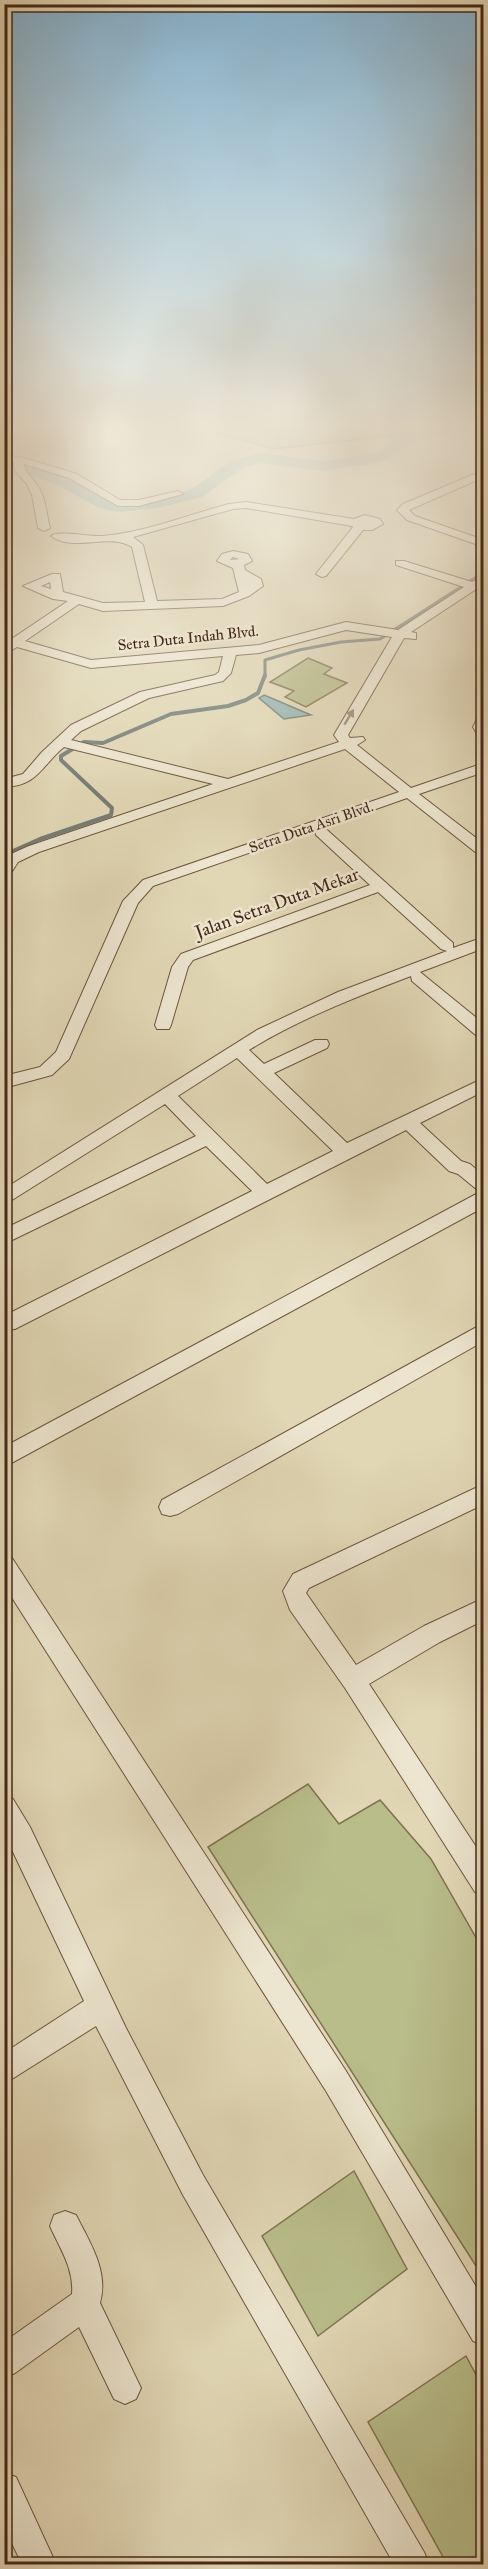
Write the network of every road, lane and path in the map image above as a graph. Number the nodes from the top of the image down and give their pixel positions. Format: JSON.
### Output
{"nodes":[{"id":1,"x":138,"y":549,"type":"edge"},
{"id":2,"x":340,"y":549,"type":"edge"},
{"id":3,"x":400,"y":563,"type":"dead end"},
{"id":4,"x":238,"y":568,"type":"dead end"},
{"id":5,"x":322,"y":574,"type":"dead end"},
{"id":6,"x":480,"y":585,"type":"edge"},
{"id":7,"x":57,"y":596,"type":"dead end"},
{"id":8,"x":75,"y":601,"type":"junction"},
{"id":9,"x":152,"y":606,"type":"junction"},
{"id":10,"x":403,"y":638,"type":"junction"},
{"id":11,"x":8,"y":645,"type":"edge"},
{"id":12,"x":230,"y":655,"type":"junction"},
{"id":13,"x":483,"y":718,"type":"edge"},
{"id":14,"x":483,"y":734,"type":"edge"},
{"id":15,"x":61,"y":742,"type":"junction"},
{"id":16,"x":353,"y":742,"type":"junction"},
{"id":17,"x":483,"y":766,"type":"edge"},
{"id":18,"x":483,"y":774,"type":"edge"},
{"id":19,"x":4,"y":783,"type":"edge"},
{"id":20,"x":230,"y":784,"type":"junction"},
{"id":21,"x":418,"y":793,"type":"junction"},
{"id":22,"x":347,"y":818,"type":"junction"},
{"id":23,"x":321,"y":831,"type":"junction"},
{"id":24,"x":288,"y":838,"type":"junction"},
{"id":25,"x":483,"y":839,"type":"edge"},
{"id":26,"x":483,"y":852,"type":"edge"},
{"id":27,"x":4,"y":873,"type":"edge"},
{"id":28,"x":381,"y":886,"type":"junction"},
{"id":29,"x":483,"y":942,"type":"edge"},
{"id":30,"x":447,"y":946,"type":"dead end"},
{"id":31,"x":418,"y":977,"type":"dead end"},
{"id":32,"x":163,"y":1025,"type":"dead end"},
{"id":33,"x":483,"y":1033,"type":"edge"},
{"id":34,"x":321,"y":1044,"type":"dead end"},
{"id":35,"x":243,"y":1054,"type":"dead end"},
{"id":36,"x":262,"y":1072,"type":"junction"},
{"id":37,"x":4,"y":1082,"type":"edge"},
{"id":38,"x":483,"y":1084,"type":"edge"},
{"id":39,"x":171,"y":1100,"type":"dead end"},
{"id":40,"x":407,"y":1121,"type":"junction"},
{"id":41,"x":209,"y":1137,"type":"junction"},
{"id":42,"x":345,"y":1152,"type":"junction"},
{"id":43,"x":265,"y":1193,"type":"junction"},
{"id":44,"x":483,"y":1196,"type":"edge"},
{"id":45,"x":4,"y":1198,"type":"edge"},
{"id":46,"x":4,"y":1237,"type":"edge"},
{"id":47,"x":8,"y":1323,"type":"dead end"},
{"id":48,"x":483,"y":1331,"type":"edge"},
{"id":49,"x":4,"y":1458,"type":"edge"},
{"id":50,"x":483,"y":1492,"type":"edge"},
{"id":51,"x":170,"y":1507,"type":"dead end"},
{"id":52,"x":4,"y":1565,"type":"edge"},
{"id":53,"x":483,"y":1608,"type":"edge"},
{"id":54,"x":353,"y":1680,"type":"junction"},
{"id":55,"x":4,"y":1808,"type":"edge"},
{"id":56,"x":483,"y":1883,"type":"edge"},
{"id":57,"x":101,"y":2006,"type":"junction"},
{"id":58,"x":4,"y":2070,"type":"edge"},
{"id":59,"x":65,"y":2226,"type":"dead end"},
{"id":60,"x":84,"y":2304,"type":"junction"},
{"id":61,"x":483,"y":2330,"type":"edge"},
{"id":62,"x":4,"y":2362,"type":"edge"},
{"id":63,"x":125,"y":2388,"type":"dead end"},
{"id":64,"x":4,"y":2489,"type":"edge"},
{"id":65,"x":39,"y":2565,"type":"edge"},
{"id":66,"x":412,"y":2565,"type":"edge"}],
"edges":[{"from":1,"to":9,"type":"street"},
{"from":2,"to":5,"type":"street"},
{"from":3,"to":6,"type":"street"},
{"from":4,"to":9,"type":"street"},
{"from":6,"to":10,"type":"street"},
{"from":7,"to":8,"type":"street"},
{"from":8,"to":9,"type":"street"},
{"from":8,"to":11,"type":"street"},
{"from":10,"to":12,"type":"street","name":"Setra Duta Indah Blvd."},
{"from":10,"to":16,"type":"street"},
{"from":11,"to":12,"type":"street","name":"Setra Duta Indah Blvd."},
{"from":12,"to":15,"type":"street"},
{"from":13,"to":14,"type":"street"},
{"from":15,"to":19,"type":"street"},
{"from":15,"to":20,"type":"street"},
{"from":16,"to":20,"type":"street"},
{"from":16,"to":21,"type":"street"},
{"from":17,"to":21,"type":"street","name":"Setra Duta Asri Blvd."},
{"from":18,"to":21,"type":"street","name":"Setra Duta Asri Blvd."},
{"from":20,"to":27,"type":"street"},
{"from":21,"to":22,"type":"street","name":"Setra Duta Asri Blvd."},
{"from":21,"to":25,"type":"street"},
{"from":21,"to":26,"type":"street"},
{"from":22,"to":23,"type":"street","name":"Setra Duta Asri Blvd."},
{"from":22,"to":24,"type":"street","name":"Setra Duta Asri Blvd."},
{"from":23,"to":24,"type":"street","name":"Setra Duta Asri Blvd."},
{"from":23,"to":28,"type":"street"},
{"from":24,"to":37,"type":"street","name":"Setra Duta Asri Blvd."},
{"from":28,"to":30,"type":"street"},
{"from":28,"to":32,"type":"street","name":"Jalan Setra Duta Mekar"},
{"from":29,"to":45,"type":"street"},
{"from":31,"to":33,"type":"street"},
{"from":34,"to":36,"type":"street"},
{"from":35,"to":36,"type":"street"},
{"from":36,"to":42,"type":"street"},
{"from":38,"to":40,"type":"street"},
{"from":39,"to":41,"type":"street"},
{"from":40,"to":42,"type":"street"},
{"from":40,"to":44,"type":"street"},
{"from":41,"to":43,"type":"street"},
{"from":41,"to":46,"type":"street"},
{"from":42,"to":43,"type":"street"},
{"from":43,"to":47,"type":"street"},
{"from":44,"to":49,"type":"street"},
{"from":48,"to":51,"type":"street"},
{"from":50,"to":54,"type":"street"},
{"from":52,"to":61,"type":"street"},
{"from":53,"to":54,"type":"street"},
{"from":54,"to":56,"type":"street"},
{"from":55,"to":57,"type":"street"},
{"from":57,"to":58,"type":"street"},
{"from":57,"to":66,"type":"street"},
{"from":59,"to":60,"type":"street"},
{"from":60,"to":62,"type":"street"},
{"from":60,"to":63,"type":"street"},
{"from":64,"to":65,"type":"street"}]}
